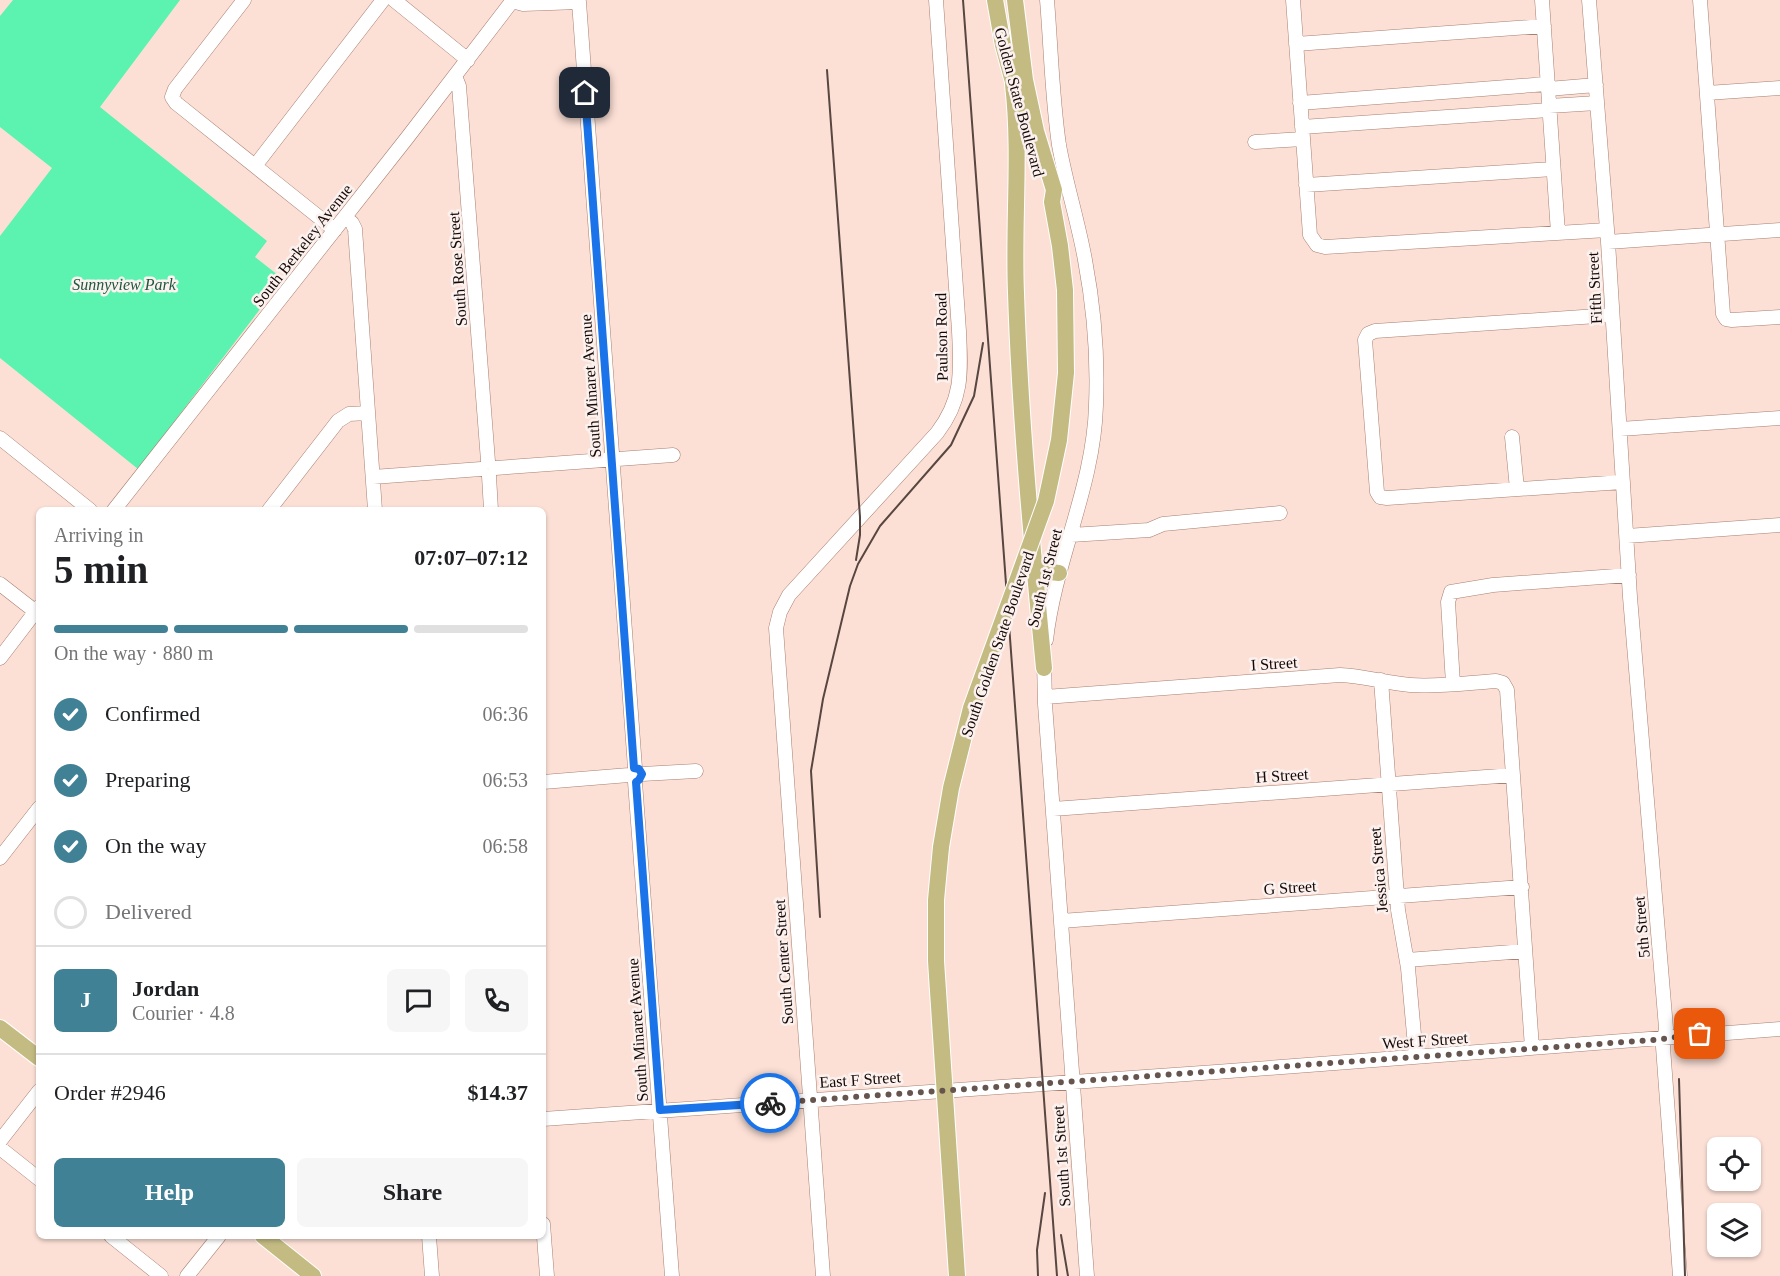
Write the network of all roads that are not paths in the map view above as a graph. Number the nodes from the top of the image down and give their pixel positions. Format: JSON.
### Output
{"nodes":[{"id":1,"x":244,"y":0,"type":"edge"},
{"id":2,"x":383,"y":0,"type":"edge"},
{"id":3,"x":394,"y":0,"type":"edge"},
{"id":4,"x":936,"y":0,"type":"edge"},
{"id":5,"x":995,"y":0,"type":"edge"},
{"id":6,"x":1015,"y":0,"type":"edge"},
{"id":7,"x":1047,"y":0,"type":"edge"},
{"id":8,"x":1293,"y":0,"type":"edge"},
{"id":9,"x":1542,"y":0,"type":"edge"},
{"id":10,"x":1589,"y":0,"type":"edge"},
{"id":11,"x":1700,"y":0,"type":"edge"},
{"id":12,"x":513,"y":1,"type":"edge"},
{"id":13,"x":1544,"y":26,"type":"junction"},
{"id":14,"x":1296,"y":44,"type":"junction"},
{"id":15,"x":468,"y":60,"type":"junction"},
{"id":16,"x":455,"y":76,"type":"junction"},
{"id":17,"x":1013,"y":84,"type":"junction"},
{"id":18,"x":1596,"y":85,"type":"junction"},
{"id":19,"x":1548,"y":87,"type":"junction"},
{"id":20,"x":1566,"y":87,"type":"junction"},
{"id":21,"x":1780,"y":88,"type":"edge"},
{"id":22,"x":1707,"y":93,"type":"junction"},
{"id":23,"x":1300,"y":103,"type":"junction"},
{"id":24,"x":1597,"y":103,"type":"junction"},
{"id":25,"x":1568,"y":105,"type":"junction"},
{"id":26,"x":1549,"y":108,"type":"junction"},
{"id":27,"x":1303,"y":133,"type":"junction"},
{"id":28,"x":1255,"y":142,"type":"dead end"},
{"id":29,"x":255,"y":166,"type":"junction"},
{"id":30,"x":1553,"y":169,"type":"junction"},
{"id":31,"x":1306,"y":185,"type":"junction"},
{"id":32,"x":1052,"y":202,"type":"junction"},
{"id":33,"x":345,"y":217,"type":"junction"},
{"id":34,"x":335,"y":230,"type":"junction"},
{"id":35,"x":1780,"y":230,"type":"edge"},
{"id":36,"x":1558,"y":233,"type":"junction"},
{"id":37,"x":1716,"y":235,"type":"junction"},
{"id":38,"x":1607,"y":236,"type":"junction"},
{"id":39,"x":1612,"y":315,"type":"junction"},
{"id":40,"x":1780,"y":317,"type":"edge"},
{"id":41,"x":1066,"y":373,"type":"joint"},
{"id":42,"x":368,"y":413,"type":"junction"},
{"id":43,"x":1780,"y":418,"type":"edge"},
{"id":44,"x":1620,"y":429,"type":"junction"},
{"id":45,"x":1512,"y":437,"type":"dead end"},
{"id":46,"x":0,"y":438,"type":"edge"},
{"id":47,"x":674,"y":455,"type":"dead end"},
{"id":48,"x":612,"y":460,"type":"junction"},
{"id":49,"x":488,"y":468,"type":"junction"},
{"id":50,"x":373,"y":477,"type":"junction"},
{"id":51,"x":1623,"y":482,"type":"junction"},
{"id":52,"x":1516,"y":489,"type":"junction"},
{"id":53,"x":86,"y":507,"type":"edge"},
{"id":54,"x":116,"y":507,"type":"edge"},
{"id":55,"x":271,"y":507,"type":"edge"},
{"id":56,"x":375,"y":507,"type":"edge"},
{"id":57,"x":491,"y":507,"type":"edge"},
{"id":58,"x":1280,"y":513,"type":"dead end"},
{"id":59,"x":1780,"y":525,"type":"edge"},
{"id":60,"x":1071,"y":535,"type":"junction"},
{"id":61,"x":1627,"y":536,"type":"junction"},
{"id":62,"x":1034,"y":563,"type":"junction"},
{"id":63,"x":1059,"y":573,"type":"junction"},
{"id":64,"x":1629,"y":575,"type":"junction"},
{"id":65,"x":0,"y":584,"type":"edge"},
{"id":66,"x":36,"y":609,"type":"edge"},
{"id":67,"x":36,"y":611,"type":"edge"},
{"id":68,"x":776,"y":645,"type":"joint"},
{"id":69,"x":0,"y":658,"type":"edge"},
{"id":70,"x":1044,"y":668,"type":"junction"},
{"id":71,"x":1381,"y":680,"type":"junction"},
{"id":72,"x":1453,"y":684,"type":"junction"},
{"id":73,"x":1045,"y":697,"type":"junction"},
{"id":74,"x":696,"y":771,"type":"dead end"},
{"id":75,"x":635,"y":775,"type":"junction"},
{"id":76,"x":1513,"y":775,"type":"junction"},
{"id":77,"x":546,"y":782,"type":"edge"},
{"id":78,"x":1388,"y":784,"type":"junction"},
{"id":79,"x":1053,"y":809,"type":"junction"},
{"id":80,"x":36,"y":812,"type":"edge"},
{"id":81,"x":0,"y":858,"type":"edge"},
{"id":82,"x":1522,"y":887,"type":"junction"},
{"id":83,"x":1397,"y":896,"type":"junction"},
{"id":84,"x":1061,"y":921,"type":"junction"},
{"id":85,"x":1525,"y":951,"type":"junction"},
{"id":86,"x":1407,"y":960,"type":"junction"},
{"id":87,"x":0,"y":1028,"type":"edge"},
{"id":88,"x":1780,"y":1029,"type":"edge"},
{"id":89,"x":1665,"y":1038,"type":"junction"},
{"id":90,"x":1532,"y":1048,"type":"junction"},
{"id":91,"x":36,"y":1056,"type":"edge"},
{"id":92,"x":1416,"y":1057,"type":"junction"},
{"id":93,"x":1072,"y":1082,"type":"junction"},
{"id":94,"x":943,"y":1090,"type":"junction"},
{"id":95,"x":36,"y":1095,"type":"edge"},
{"id":96,"x":810,"y":1100,"type":"junction"},
{"id":97,"x":660,"y":1110,"type":"junction"},
{"id":98,"x":546,"y":1119,"type":"edge"},
{"id":99,"x":0,"y":1141,"type":"edge"},
{"id":100,"x":0,"y":1149,"type":"edge"},
{"id":101,"x":36,"y":1177,"type":"edge"},
{"id":102,"x":115,"y":1239,"type":"edge"},
{"id":103,"x":217,"y":1239,"type":"edge"},
{"id":104,"x":267,"y":1239,"type":"edge"},
{"id":105,"x":429,"y":1239,"type":"edge"},
{"id":106,"x":544,"y":1239,"type":"edge"},
{"id":107,"x":161,"y":1276,"type":"edge"},
{"id":108,"x":187,"y":1276,"type":"edge"},
{"id":109,"x":313,"y":1276,"type":"edge"},
{"id":110,"x":432,"y":1276,"type":"edge"},
{"id":111,"x":547,"y":1276,"type":"edge"},
{"id":112,"x":672,"y":1276,"type":"edge"},
{"id":113,"x":823,"y":1276,"type":"edge"},
{"id":114,"x":957,"y":1276,"type":"edge"},
{"id":115,"x":1087,"y":1276,"type":"edge"},
{"id":116,"x":1680,"y":1276,"type":"edge"}],
"edges":[{"from":1,"to":29,"type":"street"},
{"from":2,"to":29,"type":"street"},
{"from":3,"to":15,"type":"street"},
{"from":4,"to":68,"type":"street","name":"Paulson Road"},
{"from":5,"to":17,"type":"main road","name":"Golden State Boulevard"},
{"from":6,"to":32,"type":"main road","name":"Golden State Boulevard"},
{"from":7,"to":60,"type":"street","name":"South 1st Street"},
{"from":8,"to":14,"type":"street"},
{"from":9,"to":13,"type":"street"},
{"from":10,"to":18,"type":"street","name":"Fifth Street"},
{"from":11,"to":22,"type":"street"},
{"from":12,"to":15,"type":"street","name":"South Berkeley Avenue"},
{"from":12,"to":48,"type":"street","name":"South Minaret Avenue"},
{"from":13,"to":14,"type":"street"},
{"from":13,"to":19,"type":"street"},
{"from":14,"to":23,"type":"street"},
{"from":15,"to":16,"type":"street","name":"South Berkeley Avenue"},
{"from":16,"to":33,"type":"street","name":"South Berkeley Avenue"},
{"from":16,"to":49,"type":"street","name":"South Rose Street"},
{"from":17,"to":32,"type":"main road","name":"Golden State Boulevard"},
{"from":17,"to":62,"type":"main road"},
{"from":18,"to":20,"type":"street"},
{"from":18,"to":24,"type":"street","name":"Fifth Street"},
{"from":19,"to":20,"type":"street"},
{"from":19,"to":23,"type":"street"},
{"from":19,"to":26,"type":"street"},
{"from":20,"to":25,"type":"street"},
{"from":21,"to":22,"type":"street"},
{"from":22,"to":37,"type":"street"},
{"from":23,"to":27,"type":"street"},
{"from":24,"to":25,"type":"street"},
{"from":24,"to":38,"type":"street","name":"Fifth Street"},
{"from":25,"to":26,"type":"street"},
{"from":26,"to":27,"type":"street"},
{"from":26,"to":30,"type":"street"},
{"from":27,"to":28,"type":"street"},
{"from":27,"to":31,"type":"street"},
{"from":29,"to":34,"type":"street"},
{"from":30,"to":31,"type":"street"},
{"from":30,"to":36,"type":"street"},
{"from":31,"to":36,"type":"street"},
{"from":32,"to":41,"type":"main road","name":"Golden State Boulevard"},
{"from":33,"to":34,"type":"street","name":"South Berkeley Avenue"},
{"from":33,"to":42,"type":"street"},
{"from":34,"to":54,"type":"street","name":"South Berkeley Avenue"},
{"from":35,"to":37,"type":"street"},
{"from":36,"to":38,"type":"street"},
{"from":37,"to":38,"type":"street"},
{"from":37,"to":40,"type":"street"},
{"from":38,"to":39,"type":"street","name":"Fifth Street"},
{"from":39,"to":44,"type":"street","name":"Fifth Street"},
{"from":39,"to":52,"type":"street"},
{"from":41,"to":94,"type":"main road","name":"South Golden State Boulevard","bridge":true},
{"from":42,"to":50,"type":"street"},
{"from":42,"to":55,"type":"street"},
{"from":43,"to":44,"type":"street"},
{"from":44,"to":51,"type":"street","name":"Fifth Street"},
{"from":45,"to":52,"type":"street"},
{"from":46,"to":53,"type":"street"},
{"from":47,"to":48,"type":"street"},
{"from":48,"to":49,"type":"street"},
{"from":48,"to":75,"type":"street","name":"South Minaret Avenue"},
{"from":49,"to":50,"type":"street"},
{"from":49,"to":57,"type":"street","name":"South Rose Street"},
{"from":50,"to":56,"type":"street"},
{"from":51,"to":52,"type":"street"},
{"from":51,"to":61,"type":"street","name":"Fifth Street"},
{"from":58,"to":60,"type":"street"},
{"from":59,"to":61,"type":"street"},
{"from":60,"to":63,"type":"street","name":"South 1st Street"},
{"from":61,"to":64,"type":"street","name":"Fifth Street"},
{"from":62,"to":63,"type":"main road"},
{"from":62,"to":70,"type":"main road"},
{"from":63,"to":70,"type":"street","name":"South 1st Street"},
{"from":64,"to":72,"type":"street"},
{"from":64,"to":89,"type":"street","name":"5th Street"},
{"from":65,"to":66,"type":"street"},
{"from":67,"to":69,"type":"street"},
{"from":68,"to":96,"type":"street","name":"South Center Street"},
{"from":70,"to":73,"type":"street","name":"South 1st Street"},
{"from":71,"to":72,"type":"street","name":"I Street"},
{"from":71,"to":73,"type":"street","name":"I Street"},
{"from":71,"to":78,"type":"street","name":"Jessica Street"},
{"from":72,"to":76,"type":"street","name":"I Street"},
{"from":73,"to":79,"type":"street","name":"South 1st Street"},
{"from":74,"to":75,"type":"street"},
{"from":75,"to":77,"type":"street"},
{"from":75,"to":97,"type":"street","name":"South Minaret Avenue"},
{"from":76,"to":78,"type":"street","name":"H Street"},
{"from":76,"to":82,"type":"street"},
{"from":78,"to":79,"type":"street","name":"H Street"},
{"from":78,"to":83,"type":"street","name":"Jessica Street"},
{"from":79,"to":84,"type":"street","name":"South 1st Street"},
{"from":80,"to":81,"type":"street"},
{"from":82,"to":83,"type":"street","name":"G Street"},
{"from":82,"to":85,"type":"street"},
{"from":83,"to":84,"type":"street","name":"G Street"},
{"from":83,"to":86,"type":"street","name":"Jessica Street"},
{"from":84,"to":93,"type":"street","name":"South 1st Street"},
{"from":85,"to":86,"type":"street"},
{"from":85,"to":90,"type":"street"},
{"from":86,"to":92,"type":"street","name":"Jessica Street"},
{"from":87,"to":91,"type":"main road"},
{"from":88,"to":89,"type":"street","name":"West F Street"},
{"from":89,"to":90,"type":"street","name":"West F Street"},
{"from":89,"to":116,"type":"street","name":"5th Street"},
{"from":90,"to":92,"type":"street","name":"West F Street"},
{"from":92,"to":93,"type":"street","name":"West F Street"},
{"from":93,"to":94,"type":"street","name":"East F Street"},
{"from":93,"to":115,"type":"street","name":"South 1st Street"},
{"from":94,"to":96,"type":"street","name":"East F Street"},
{"from":94,"to":114,"type":"main road","name":"South Golden State Boulevard"},
{"from":95,"to":99,"type":"street"},
{"from":96,"to":97,"type":"street","name":"East F Street"},
{"from":96,"to":113,"type":"street","name":"South Center Street"},
{"from":97,"to":98,"type":"street","name":"East F Street"},
{"from":97,"to":112,"type":"street","name":"South Minaret Avenue"},
{"from":100,"to":101,"type":"street"},
{"from":102,"to":107,"type":"street"},
{"from":103,"to":108,"type":"street"},
{"from":104,"to":109,"type":"main road"},
{"from":105,"to":110,"type":"street"},
{"from":106,"to":111,"type":"street"}]}
